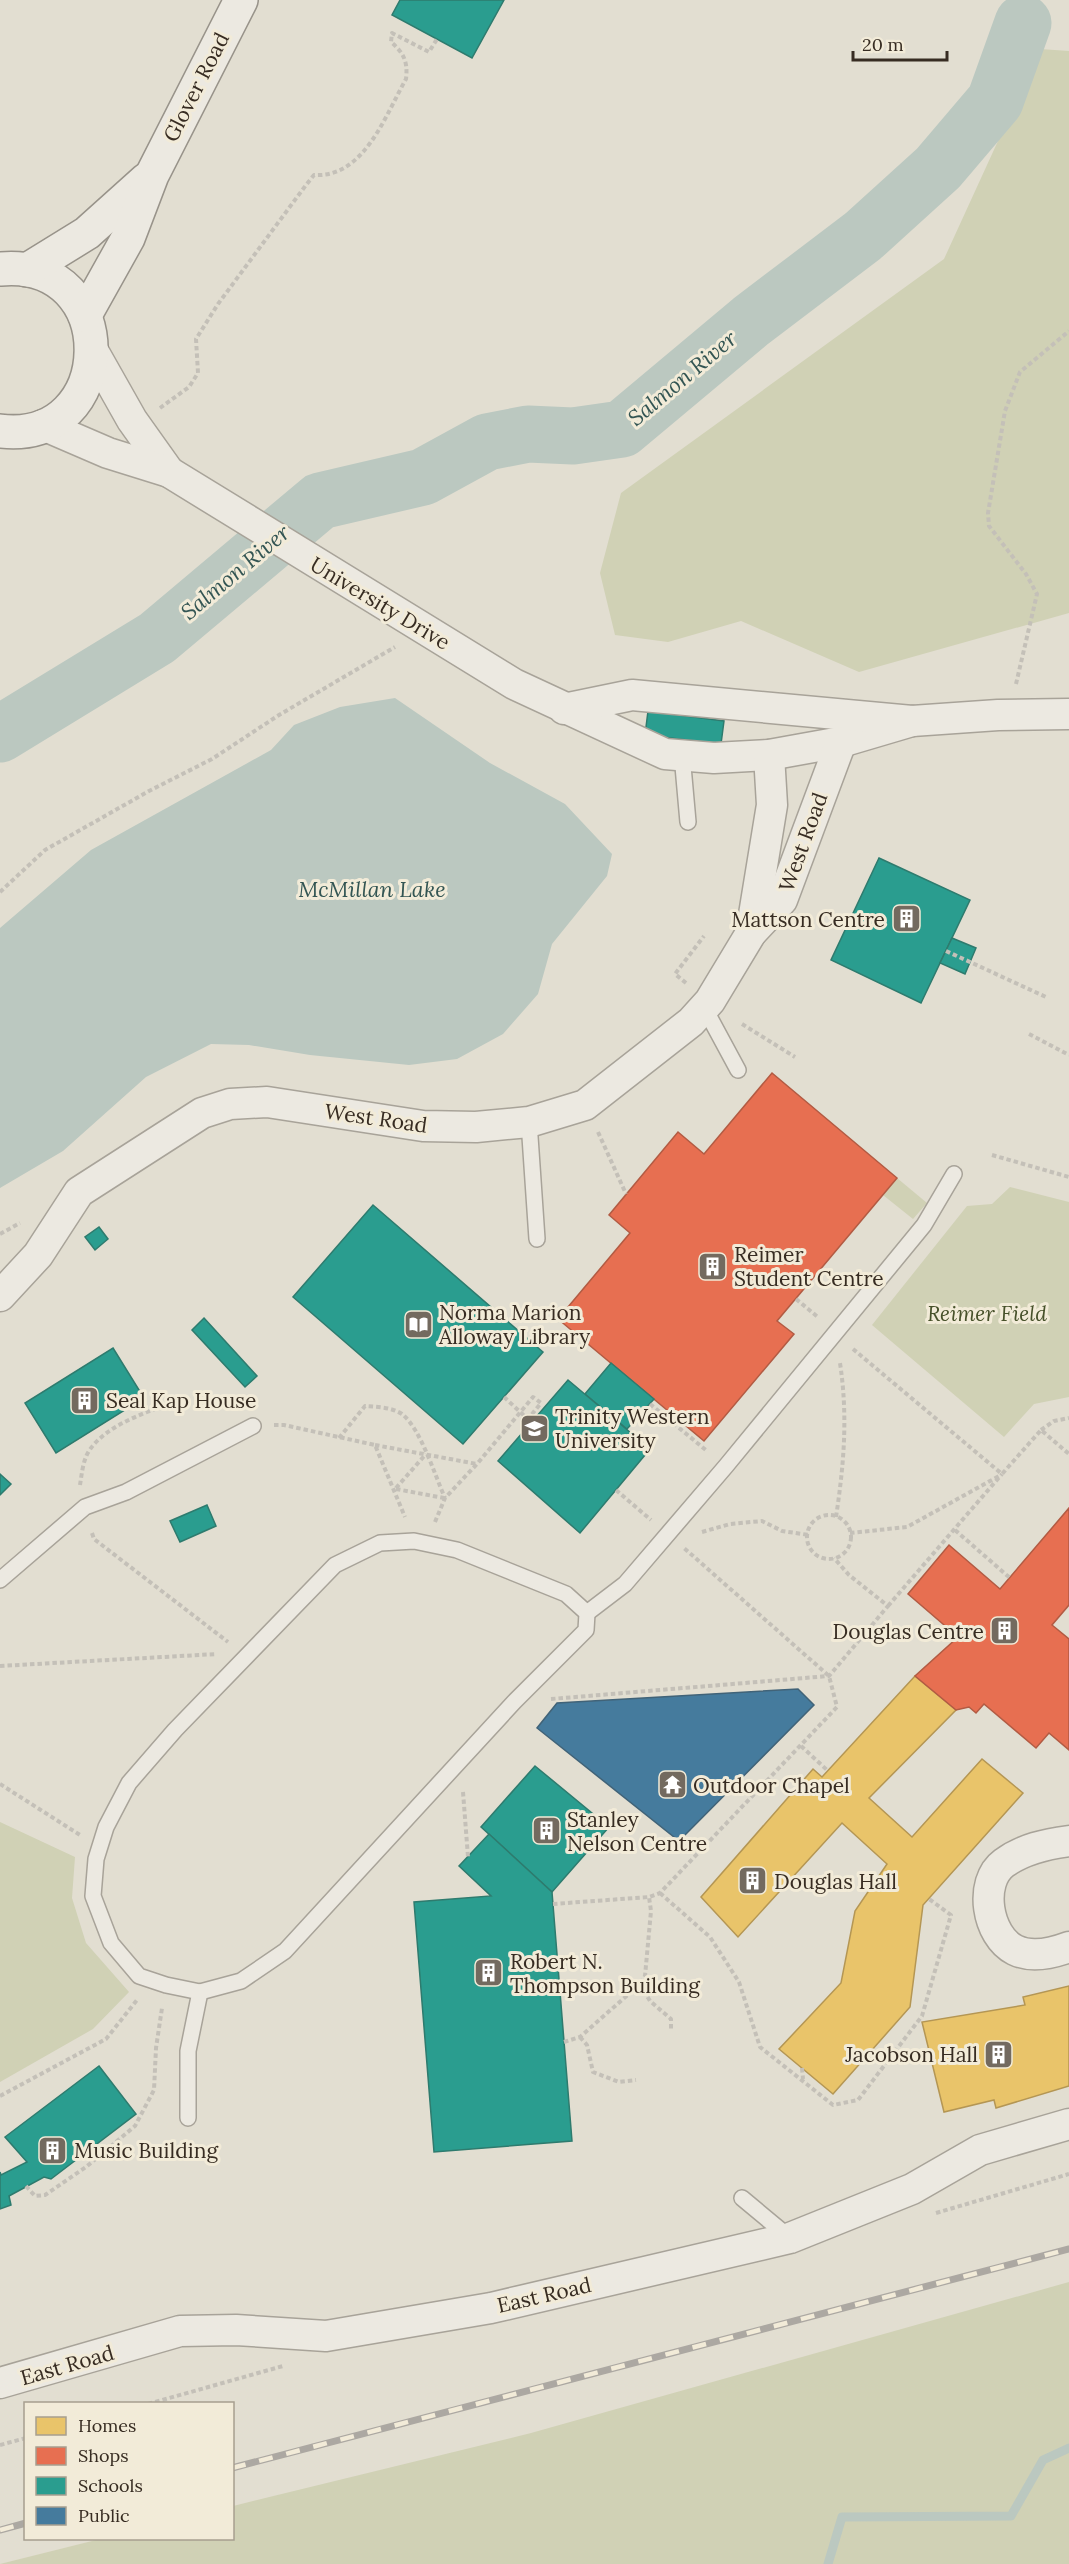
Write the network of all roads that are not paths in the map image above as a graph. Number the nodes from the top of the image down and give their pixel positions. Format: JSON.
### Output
{"nodes":[{"id":1,"x":241,"y":0,"type":"edge"},
{"id":2,"x":152,"y":175,"type":"junction"},
{"id":3,"x":14,"y":269,"type":"edge"},
{"id":4,"x":85,"y":315,"type":"junction"},
{"id":5,"x":93,"y":351,"type":"junction"},
{"id":6,"x":43,"y":425,"type":"junction"},
{"id":7,"x":0,"y":432,"type":"edge"},
{"id":8,"x":174,"y":476,"type":"junction"},
{"id":9,"x":564,"y":709,"type":"junction"},
{"id":10,"x":1069,"y":714,"type":"edge"},
{"id":11,"x":912,"y":721,"type":"junction"},
{"id":12,"x":841,"y":742,"type":"junction"},
{"id":13,"x":682,"y":755,"type":"junction"},
{"id":14,"x":769,"y":755,"type":"junction"},
{"id":15,"x":688,"y":822,"type":"dead end"},
{"id":16,"x":751,"y":933,"type":"junction"},
{"id":17,"x":697,"y":996,"type":"junction"},
{"id":18,"x":738,"y":1070,"type":"dead end"},
{"id":19,"x":529,"y":1122,"type":"junction"},
{"id":20,"x":954,"y":1174,"type":"dead end"},
{"id":21,"x":537,"y":1239,"type":"dead end"},
{"id":22,"x":0,"y":1296,"type":"edge"},
{"id":23,"x":253,"y":1426,"type":"road end"},
{"id":24,"x":0,"y":1580,"type":"edge"},
{"id":25,"x":587,"y":1613,"type":"junction"},
{"id":26,"x":1069,"y":1841,"type":"edge"},
{"id":27,"x":1069,"y":1947,"type":"edge"},
{"id":28,"x":200,"y":1992,"type":"junction"},
{"id":29,"x":188,"y":2118,"type":"dead end"},
{"id":30,"x":1069,"y":2124,"type":"edge"},
{"id":31,"x":742,"y":2198,"type":"dead end"},
{"id":32,"x":790,"y":2238,"type":"junction"},
{"id":33,"x":0,"y":2383,"type":"edge"}],
"edges":[{"from":1,"to":2,"type":"main road","name":"Glover Road"},
{"from":2,"to":3,"type":"main road","name":"Glover Road"},
{"from":2,"to":4,"type":"main road","name":"Glover Road"},
{"from":3,"to":4,"type":"main road"},
{"from":4,"to":5,"type":"main road"},
{"from":5,"to":6,"type":"main road"},
{"from":5,"to":8,"type":"street","name":"University Drive"},
{"from":6,"to":7,"type":"main road"},
{"from":6,"to":8,"type":"street","name":"University Drive"},
{"from":8,"to":9,"type":"street","name":"University Drive"},
{"from":9,"to":11,"type":"street","name":"University Drive"},
{"from":9,"to":13,"type":"street","name":"University Drive"},
{"from":10,"to":11,"type":"street","name":"University Drive"},
{"from":11,"to":12,"type":"street","name":"University Drive"},
{"from":12,"to":14,"type":"street","name":"University Drive"},
{"from":12,"to":16,"type":"street","name":"West Road"},
{"from":13,"to":14,"type":"street","name":"University Drive"},
{"from":13,"to":15,"type":"lane"},
{"from":14,"to":16,"type":"street","name":"West Road"},
{"from":16,"to":17,"type":"street","name":"West Road"},
{"from":17,"to":18,"type":"lane"},
{"from":17,"to":19,"type":"street","name":"West Road"},
{"from":19,"to":21,"type":"lane"},
{"from":19,"to":22,"type":"street","name":"West Road"},
{"from":20,"to":25,"type":"lane"},
{"from":23,"to":24,"type":"lane"},
{"from":25,"to":28,"type":"lane"},
{"from":25,"to":28,"type":"lane"},
{"from":26,"to":27,"type":"street"},
{"from":28,"to":29,"type":"lane"},
{"from":30,"to":32,"type":"street","name":"East Road"},
{"from":31,"to":32,"type":"lane"},
{"from":32,"to":33,"type":"street","name":"East Road"}]}
